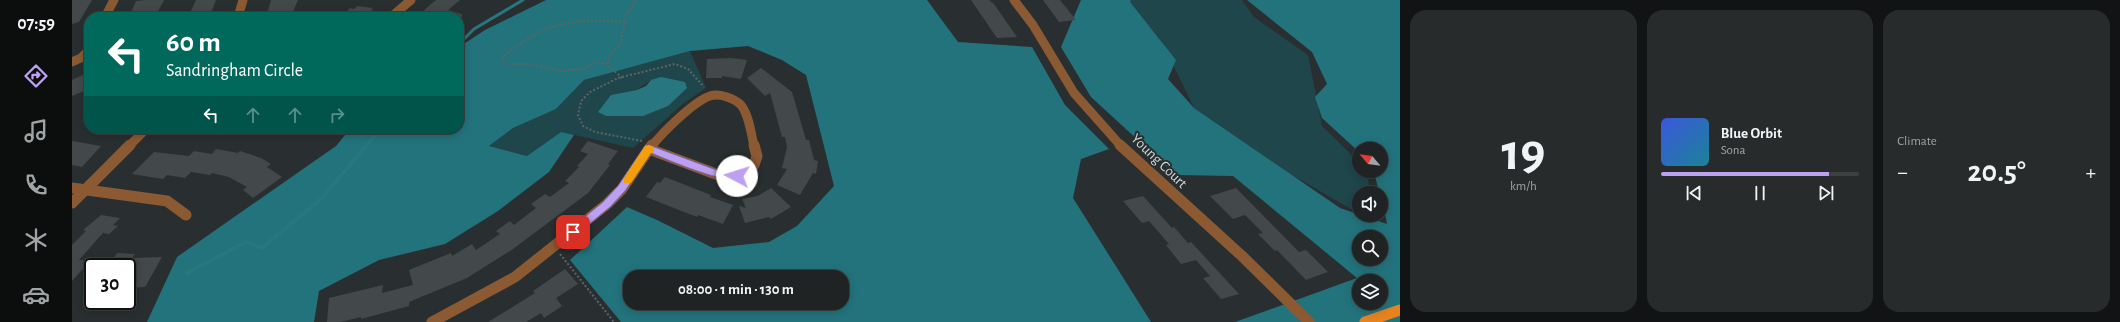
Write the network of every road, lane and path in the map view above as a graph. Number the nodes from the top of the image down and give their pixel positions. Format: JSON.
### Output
{"nodes":[{"id":1,"x":114,"y":0,"type":"edge"},
{"id":2,"x":243,"y":0,"type":"edge"},
{"id":3,"x":411,"y":0,"type":"edge"},
{"id":4,"x":636,"y":0,"type":"edge"},
{"id":5,"x":1014,"y":0,"type":"edge"},
{"id":6,"x":108,"y":12,"type":"edge"},
{"id":7,"x":239,"y":12,"type":"edge"},
{"id":8,"x":397,"y":12,"type":"edge"},
{"id":9,"x":625,"y":22,"type":"junction"},
{"id":10,"x":84,"y":55,"type":"edge"},
{"id":11,"x":72,"y":62,"type":"edge"},
{"id":12,"x":607,"y":64,"type":"junction"},
{"id":13,"x":622,"y":78,"type":"junction"},
{"id":14,"x":705,"y":88,"type":"dead end"},
{"id":15,"x":141,"y":134,"type":"edge"},
{"id":16,"x":645,"y":145,"type":"junction"},
{"id":17,"x":72,"y":188,"type":"edge"},
{"id":18,"x":85,"y":190,"type":"junction"},
{"id":19,"x":72,"y":204,"type":"edge"},
{"id":20,"x":186,"y":215,"type":"dead end"},
{"id":21,"x":554,"y":247,"type":"junction"},
{"id":22,"x":1400,"y":310,"type":"edge"},
{"id":23,"x":432,"y":322,"type":"edge"},
{"id":24,"x":614,"y":322,"type":"edge"},
{"id":25,"x":1309,"y":322,"type":"edge"},
{"id":26,"x":1365,"y":322,"type":"edge"}],
"edges":[{"from":1,"to":6,"type":"street"},
{"from":2,"to":7,"type":"street"},
{"from":3,"to":8,"type":"street"},
{"from":4,"to":9,"type":"path"},
{"from":5,"to":25,"type":"street","name":"Young Court"},
{"from":9,"to":12,"type":"path"},
{"from":9,"to":12,"type":"path"},
{"from":10,"to":11,"type":"street"},
{"from":12,"to":13,"type":"path"},
{"from":13,"to":14,"type":"path"},
{"from":13,"to":16,"type":"path"},
{"from":15,"to":18,"type":"street"},
{"from":16,"to":16,"type":"street"},
{"from":16,"to":21,"type":"street"},
{"from":17,"to":18,"type":"street"},
{"from":18,"to":19,"type":"street"},
{"from":18,"to":20,"type":"street"},
{"from":21,"to":23,"type":"street"},
{"from":21,"to":24,"type":"path"},
{"from":22,"to":26,"type":"main road"}]}
